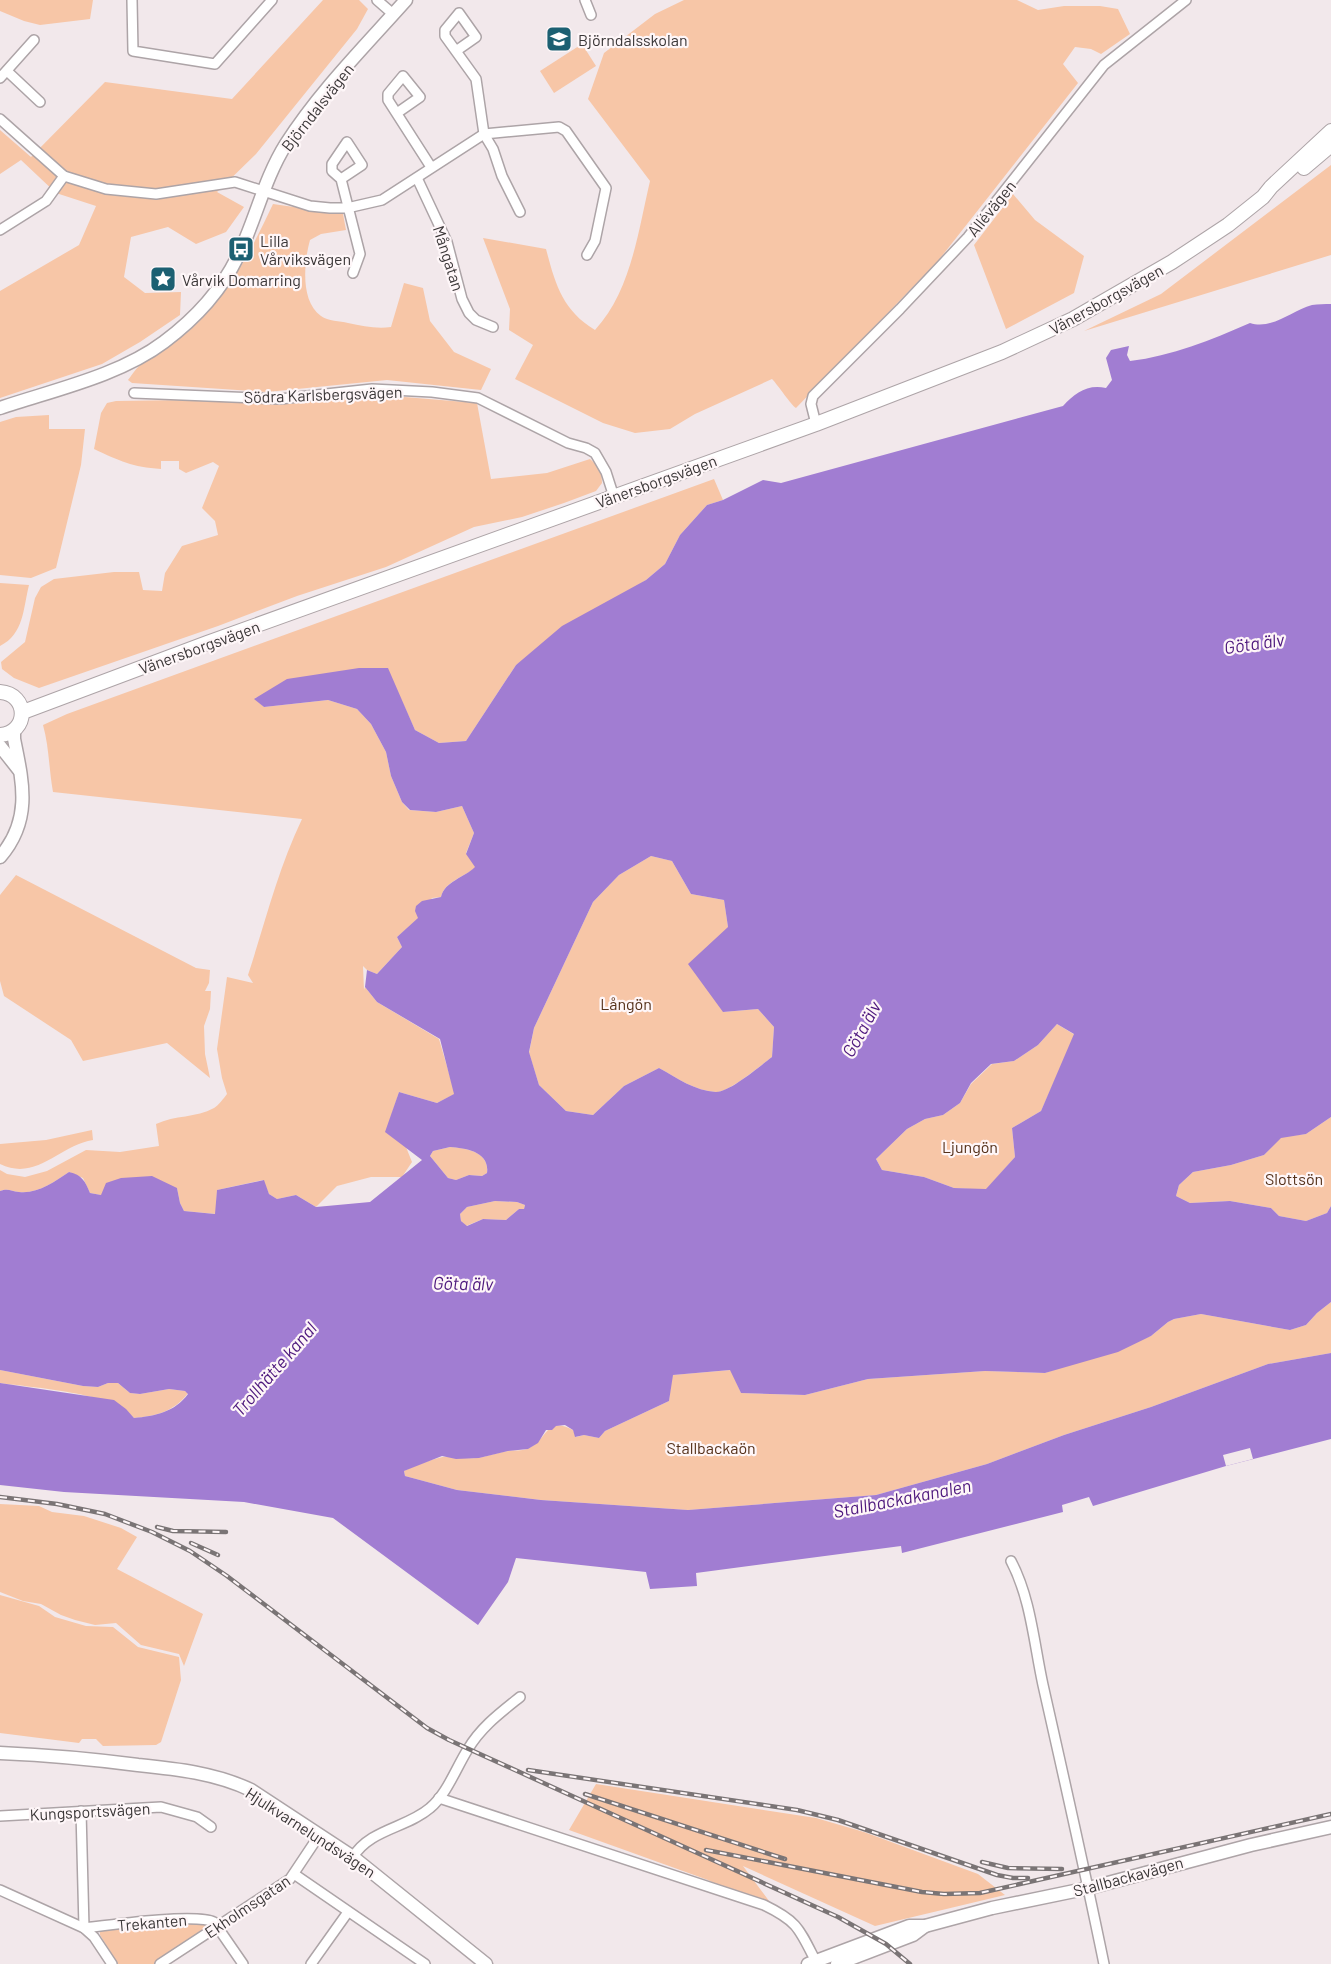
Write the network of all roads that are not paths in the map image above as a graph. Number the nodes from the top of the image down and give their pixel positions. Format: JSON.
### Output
{"nodes":[{"id":1,"x":132,"y":0,"type":"edge"},
{"id":2,"x":272,"y":0,"type":"edge"},
{"id":3,"x":377,"y":0,"type":"edge"},
{"id":4,"x":406,"y":0,"type":"edge"},
{"id":5,"x":585,"y":0,"type":"edge"},
{"id":6,"x":1186,"y":0,"type":"edge"},
{"id":7,"x":393,"y":14,"type":"junction"},
{"id":8,"x":591,"y":15,"type":"dead end"},
{"id":9,"x":34,"y":40,"type":"dead end"},
{"id":10,"x":456,"y":51,"type":"dead end"},
{"id":11,"x":3,"y":75,"type":"edge"},
{"id":12,"x":40,"y":102,"type":"dead end"},
{"id":13,"x":397,"y":113,"type":"dead end"},
{"id":14,"x":0,"y":119,"type":"edge"},
{"id":15,"x":1331,"y":131,"type":"edge"},
{"id":16,"x":484,"y":134,"type":"junction"},
{"id":17,"x":1331,"y":145,"type":"edge"},
{"id":18,"x":431,"y":167,"type":"junction"},
{"id":19,"x":64,"y":176,"type":"junction"},
{"id":20,"x":417,"y":178,"type":"junction"},
{"id":21,"x":341,"y":179,"type":"dead end"},
{"id":22,"x":264,"y":190,"type":"junction"},
{"id":23,"x":1263,"y":197,"type":"junction"},
{"id":24,"x":347,"y":208,"type":"junction"},
{"id":25,"x":520,"y":212,"type":"dead end"},
{"id":26,"x":0,"y":230,"type":"edge"},
{"id":27,"x":587,"y":255,"type":"dead end"},
{"id":28,"x":353,"y":273,"type":"dead end"},
{"id":29,"x":493,"y":327,"type":"dead end"},
{"id":30,"x":134,"y":393,"type":"dead end"},
{"id":31,"x":0,"y":408,"type":"edge"},
{"id":32,"x":816,"y":424,"type":"junction"},
{"id":33,"x":614,"y":496,"type":"junction"},
{"id":34,"x":0,"y":692,"type":"edge"},
{"id":35,"x":23,"y":712,"type":"junction"},
{"id":36,"x":14,"y":731,"type":"junction"},
{"id":37,"x":0,"y":735,"type":"edge"},
{"id":38,"x":0,"y":746,"type":"edge"},
{"id":39,"x":19,"y":770,"type":"junction"},
{"id":40,"x":0,"y":857,"type":"edge"},
{"id":41,"x":1011,"y":1561,"type":"dead end"},
{"id":42,"x":520,"y":1697,"type":"dead end"},
{"id":43,"x":0,"y":1753,"type":"edge"},
{"id":44,"x":439,"y":1798,"type":"junction"},
{"id":45,"x":81,"y":1811,"type":"junction"},
{"id":46,"x":0,"y":1816,"type":"edge"},
{"id":47,"x":211,"y":1827,"type":"dead end"},
{"id":48,"x":1331,"y":1827,"type":"edge"},
{"id":49,"x":320,"y":1834,"type":"junction"},
{"id":50,"x":353,"y":1857,"type":"junction"},
{"id":51,"x":294,"y":1874,"type":"junction"},
{"id":52,"x":1089,"y":1888,"type":"junction"},
{"id":53,"x":0,"y":1890,"type":"edge"},
{"id":54,"x":348,"y":1912,"type":"junction"},
{"id":55,"x":925,"y":1926,"type":"junction"},
{"id":56,"x":218,"y":1927,"type":"junction"},
{"id":57,"x":84,"y":1928,"type":"junction"},
{"id":58,"x":411,"y":1960,"type":"edge"},
{"id":59,"x":812,"y":1962,"type":"edge"},
{"id":60,"x":112,"y":1964,"type":"edge"},
{"id":61,"x":160,"y":1964,"type":"edge"},
{"id":62,"x":243,"y":1964,"type":"edge"},
{"id":63,"x":311,"y":1964,"type":"edge"},
{"id":64,"x":425,"y":1964,"type":"edge"},
{"id":65,"x":486,"y":1964,"type":"edge"},
{"id":66,"x":837,"y":1964,"type":"edge"},
{"id":67,"x":1104,"y":1964,"type":"edge"}],
"edges":[{"from":1,"to":2,"type":"street"},
{"from":3,"to":7,"type":"street"},
{"from":4,"to":7,"type":"street","name":"Björndalsvägen"},
{"from":5,"to":8,"type":"street"},
{"from":6,"to":32,"type":"street","name":"Allévägen"},
{"from":7,"to":22,"type":"street","name":"Björndalsvägen"},
{"from":9,"to":11,"type":"street"},
{"from":10,"to":16,"type":"street"},
{"from":11,"to":12,"type":"street"},
{"from":13,"to":18,"type":"street"},
{"from":14,"to":19,"type":"street"},
{"from":15,"to":23,"type":"main road","name":"Vänersborgsvägen"},
{"from":16,"to":18,"type":"street"},
{"from":16,"to":25,"type":"street"},
{"from":16,"to":27,"type":"street"},
{"from":17,"to":23,"type":"main road","name":"Vänersborgsvägen"},
{"from":18,"to":20,"type":"street"},
{"from":19,"to":22,"type":"street"},
{"from":19,"to":26,"type":"street"},
{"from":20,"to":24,"type":"street"},
{"from":20,"to":29,"type":"street","name":"Mångatan"},
{"from":21,"to":24,"type":"street"},
{"from":22,"to":24,"type":"street"},
{"from":22,"to":31,"type":"street","name":"Björndalsvägen"},
{"from":23,"to":32,"type":"main road","name":"Vänersborgsvägen"},
{"from":24,"to":28,"type":"street"},
{"from":30,"to":33,"type":"street","name":"Södra Karlsbergsvägen"},
{"from":32,"to":33,"type":"main road","name":"Vänersborgsvägen"},
{"from":33,"to":35,"type":"main road","name":"Vänersborgsvägen"},
{"from":34,"to":35,"type":"main road"},
{"from":35,"to":36,"type":"main road"},
{"from":36,"to":37,"type":"main road"},
{"from":36,"to":39,"type":"street"},
{"from":38,"to":39,"type":"street"},
{"from":39,"to":40,"type":"street"},
{"from":41,"to":52,"type":"street"},
{"from":42,"to":44,"type":"street"},
{"from":43,"to":49,"type":"street","name":"Hjulkvarnelundsvägen"},
{"from":44,"to":50,"type":"street"},
{"from":44,"to":59,"type":"street"},
{"from":45,"to":46,"type":"street","name":"Kungsportsvägen"},
{"from":45,"to":47,"type":"street","name":"Kungsportsvägen"},
{"from":45,"to":57,"type":"street"},
{"from":48,"to":52,"type":"street","name":"Stallbackavägen"},
{"from":49,"to":50,"type":"street","name":"Hjulkvarnelundsvägen"},
{"from":49,"to":51,"type":"street","name":"Ekholmsgatan"},
{"from":50,"to":65,"type":"street","name":"Hjulkvarnelundsvägen"},
{"from":51,"to":54,"type":"street"},
{"from":51,"to":56,"type":"street","name":"Ekholmsgatan"},
{"from":52,"to":55,"type":"street","name":"Stallbackavägen"},
{"from":52,"to":67,"type":"street"},
{"from":53,"to":57,"type":"street"},
{"from":54,"to":58,"type":"street"},
{"from":54,"to":63,"type":"street"},
{"from":55,"to":59,"type":"street","name":"Stallbackavägen"},
{"from":55,"to":66,"type":"street","name":"Stallbackavägen"},
{"from":56,"to":57,"type":"street","name":"Trekanten"},
{"from":56,"to":61,"type":"street","name":"Ekholmsgatan"},
{"from":56,"to":62,"type":"street"},
{"from":57,"to":60,"type":"street"},
{"from":58,"to":64,"type":"street"}]}
